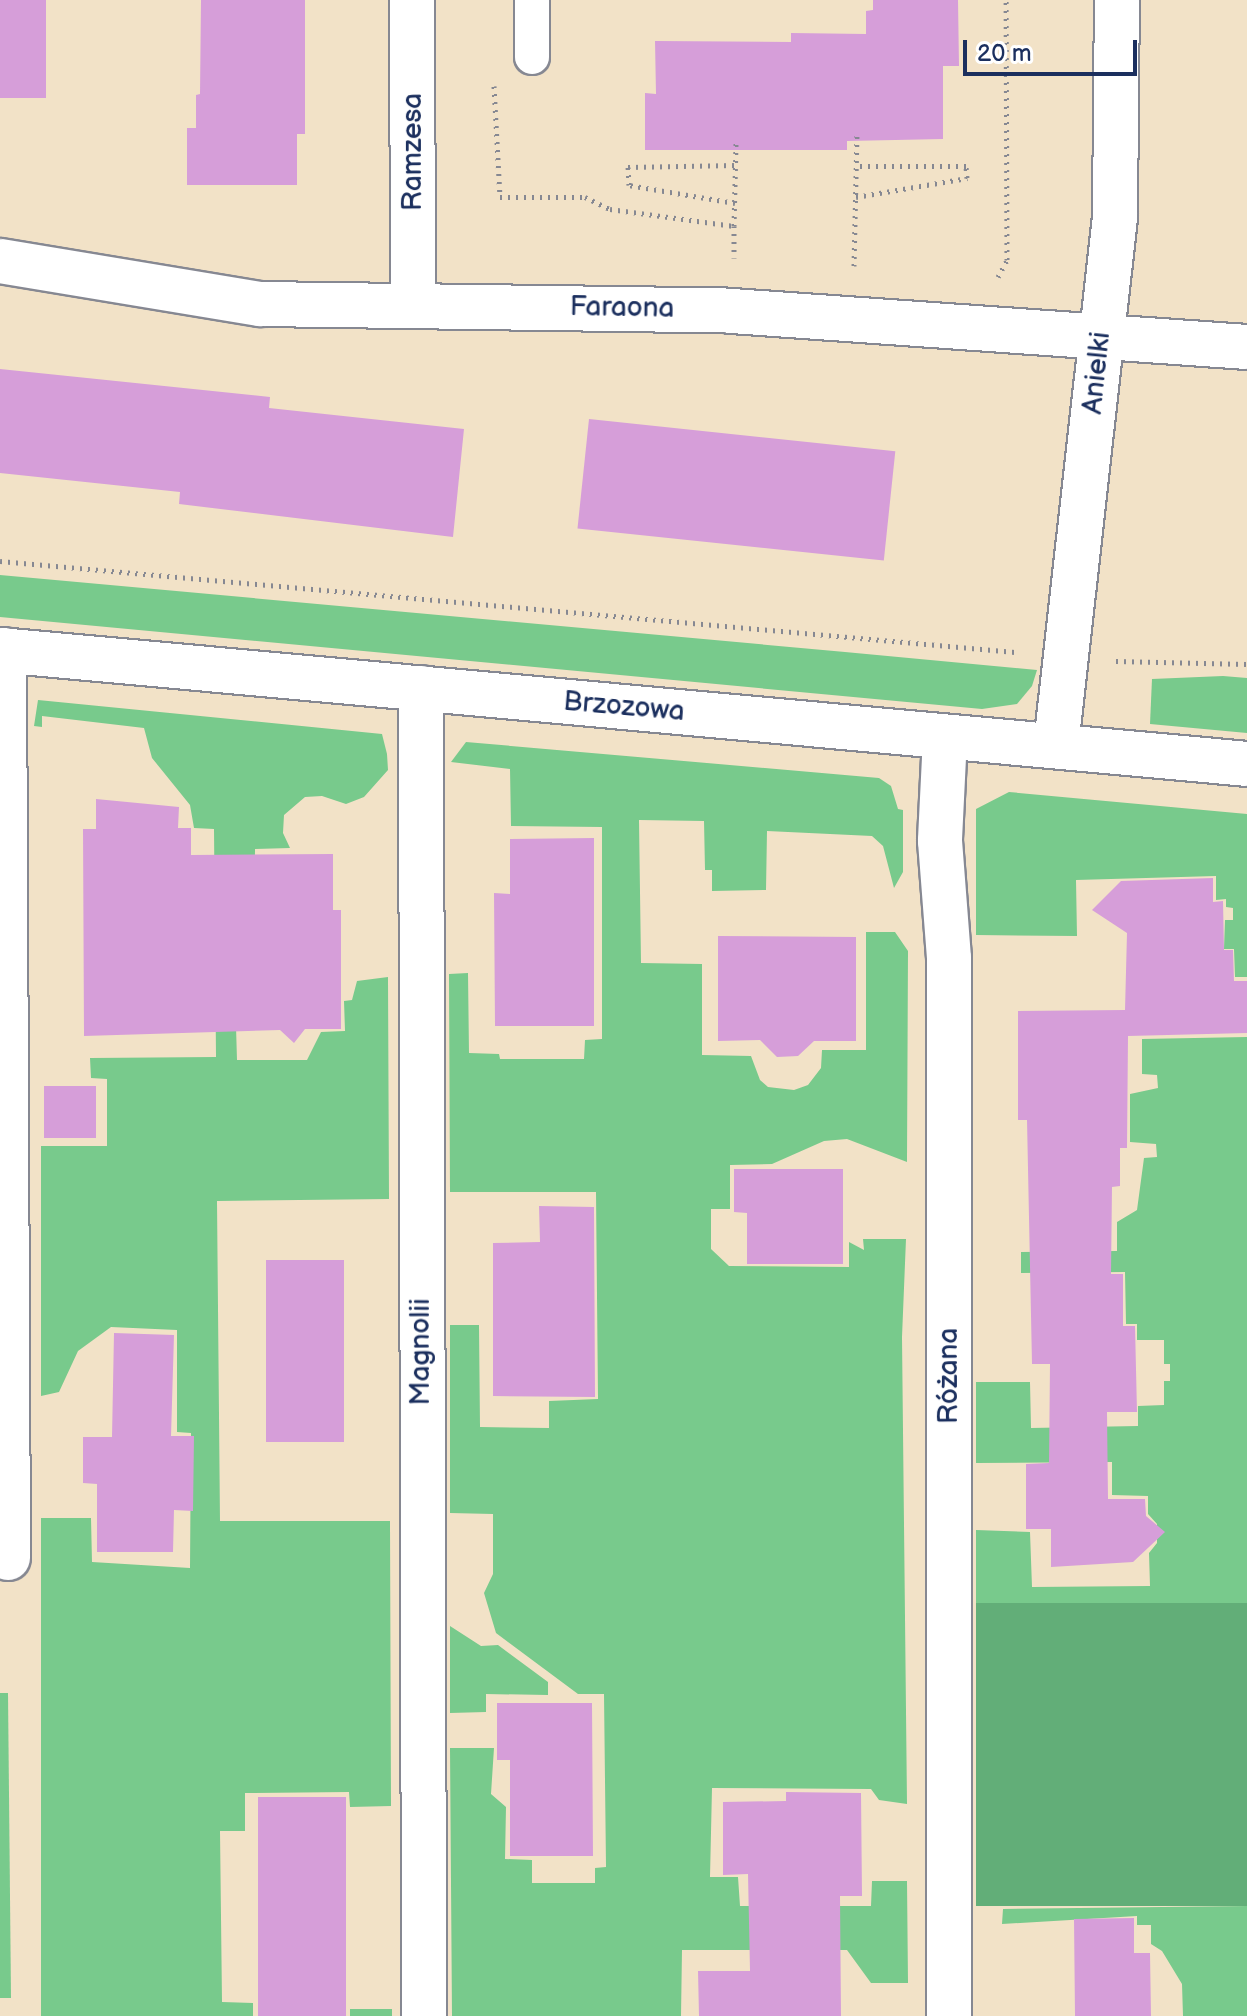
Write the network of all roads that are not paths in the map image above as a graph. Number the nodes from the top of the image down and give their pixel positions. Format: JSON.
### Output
{"nodes":[{"id":1,"x":412,"y":0,"type":"edge"},
{"id":2,"x":532,"y":0,"type":"edge"},
{"id":3,"x":1117,"y":0,"type":"edge"},
{"id":4,"x":532,"y":57,"type":"dead end"},
{"id":5,"x":0,"y":261,"type":"edge"},
{"id":6,"x":413,"y":305,"type":"junction"},
{"id":7,"x":1100,"y":337,"type":"junction"},
{"id":8,"x":1247,"y":347,"type":"edge"},
{"id":9,"x":2,"y":650,"type":"edge"},
{"id":10,"x":421,"y":688,"type":"junction"},
{"id":11,"x":945,"y":737,"type":"junction"},
{"id":12,"x":1056,"y":745,"type":"junction"},
{"id":13,"x":1247,"y":764,"type":"edge"},
{"id":14,"x":8,"y":1558,"type":"dead end"},
{"id":15,"x":424,"y":2016,"type":"edge"},
{"id":16,"x":949,"y":2016,"type":"edge"}],
"edges":[{"from":1,"to":6,"type":"street","name":"Ramzesa"},
{"from":2,"to":4,"type":"lane"},
{"from":3,"to":7,"type":"street","name":"Anielki"},
{"from":5,"to":6,"type":"street","name":"Faraona"},
{"from":6,"to":7,"type":"street","name":"Faraona"},
{"from":7,"to":8,"type":"street","name":"Faraona"},
{"from":7,"to":12,"type":"street","name":"Anielki"},
{"from":9,"to":10,"type":"street","name":"Brzozowa"},
{"from":9,"to":14,"type":"street"},
{"from":10,"to":11,"type":"street","name":"Brzozowa"},
{"from":10,"to":15,"type":"street","name":"Magnolii"},
{"from":11,"to":12,"type":"street","name":"Brzozowa"},
{"from":11,"to":16,"type":"street","name":"Różana"},
{"from":12,"to":13,"type":"street","name":"Brzozowa"}]}
